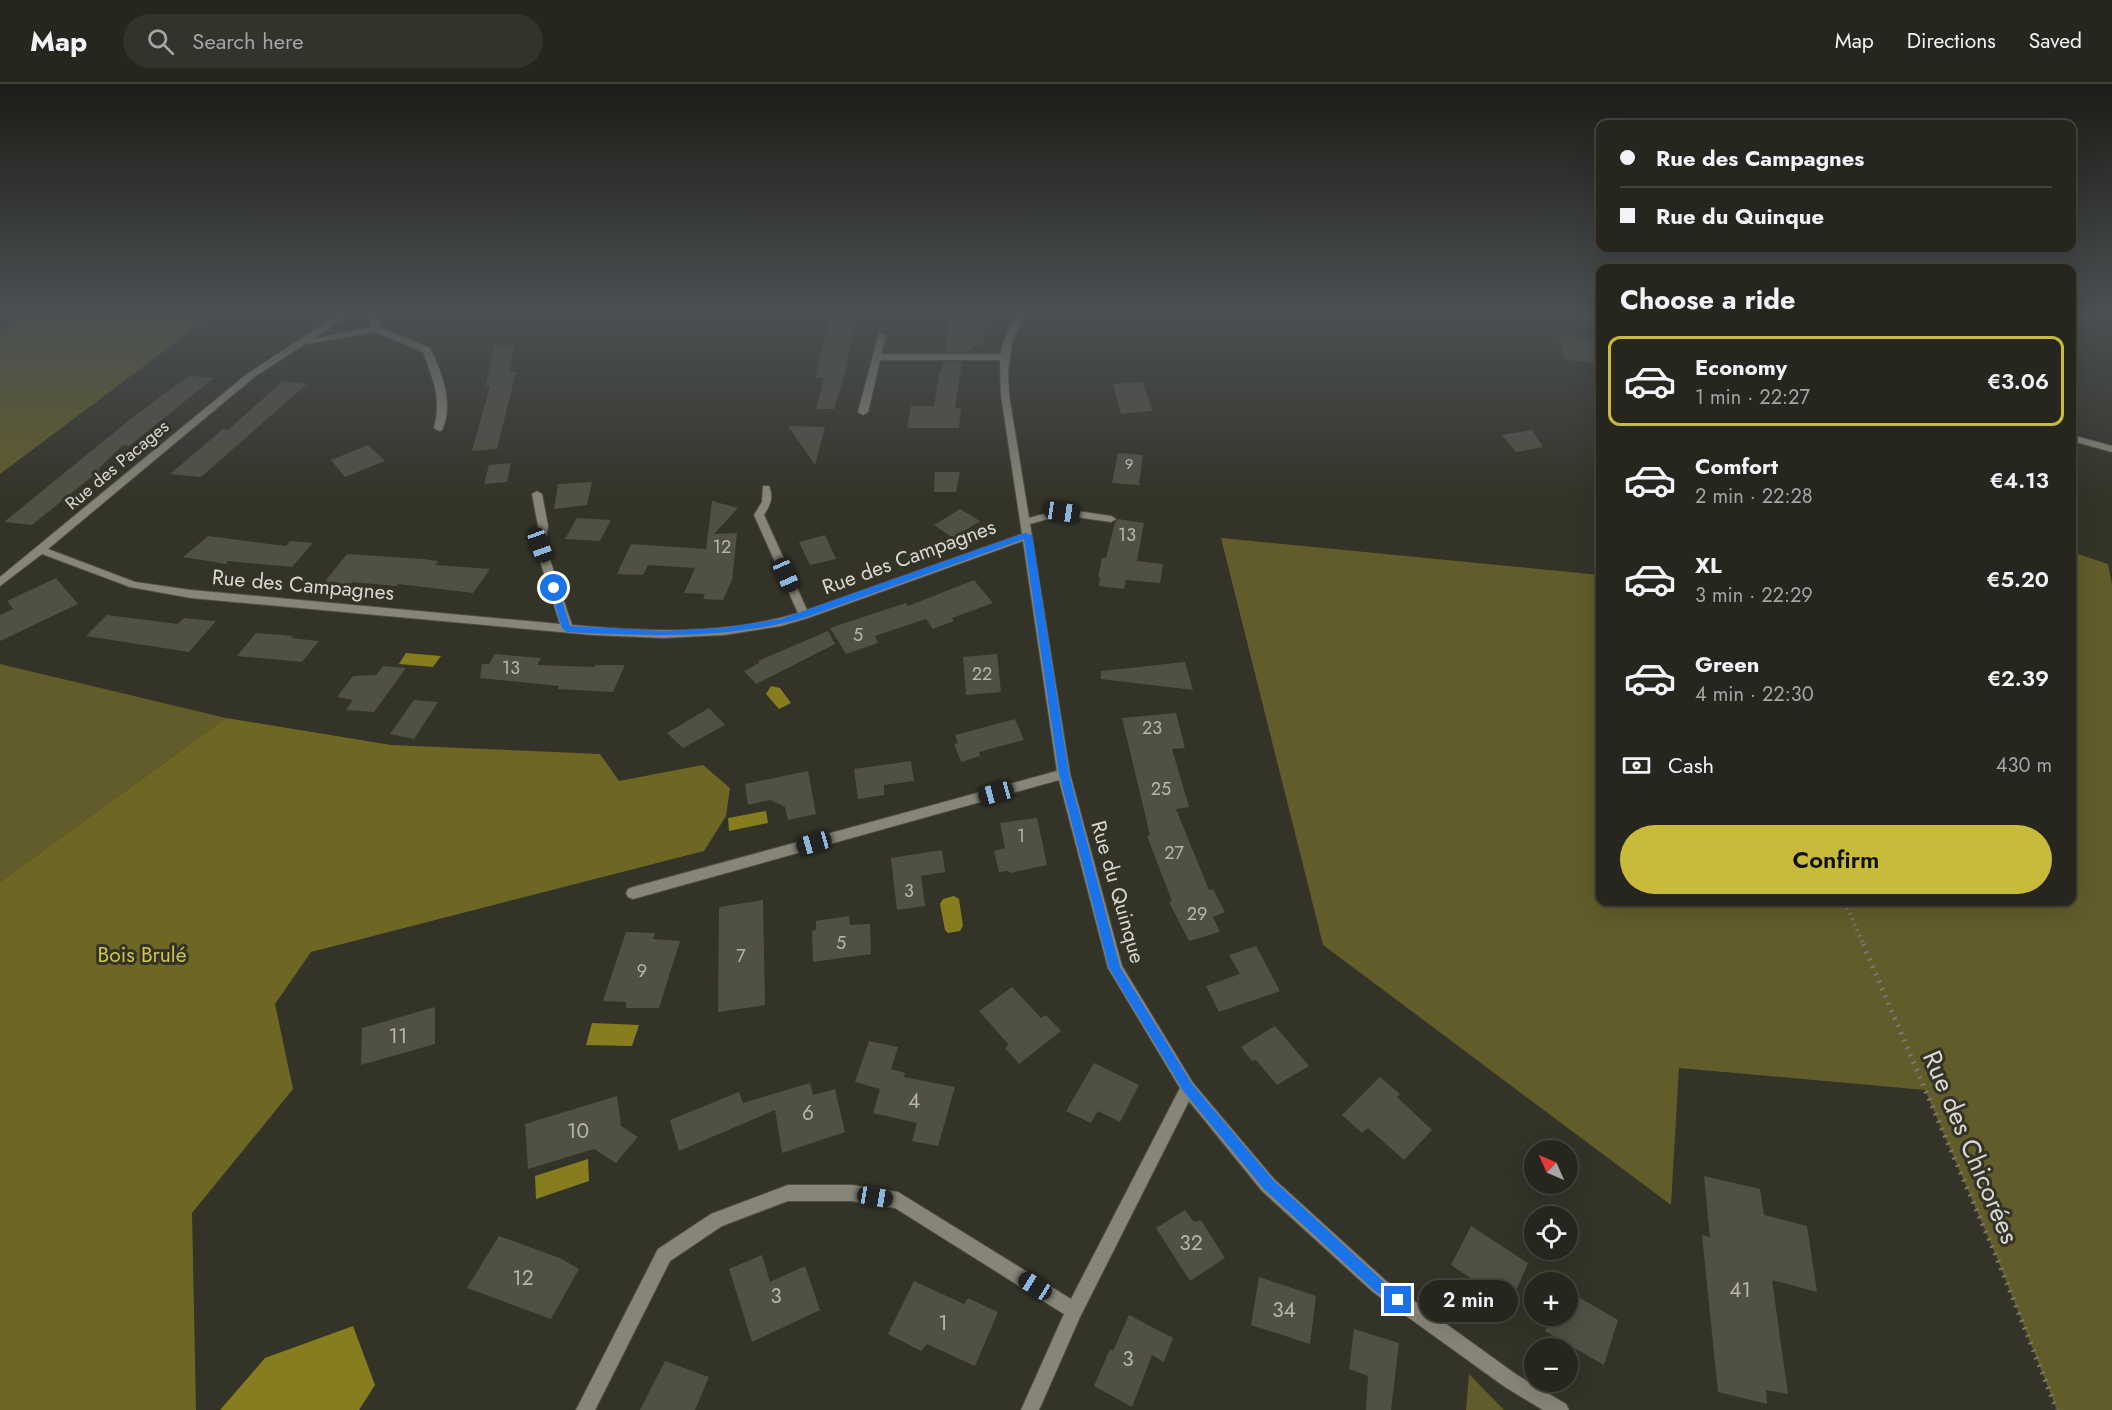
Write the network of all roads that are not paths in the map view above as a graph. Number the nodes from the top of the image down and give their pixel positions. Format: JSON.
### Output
{"nodes":[{"id":1,"x":252,"y":375,"type":"edge"},
{"id":2,"x":436,"y":375,"type":"edge"},
{"id":3,"x":873,"y":375,"type":"edge"},
{"id":4,"x":1003,"y":375,"type":"edge"},
{"id":5,"x":863,"y":412,"type":"dead end"},
{"id":6,"x":439,"y":428,"type":"dead end"},
{"id":7,"x":2076,"y":439,"type":"edge"},
{"id":8,"x":2112,"y":449,"type":"edge"},
{"id":9,"x":766,"y":488,"type":"dead end"},
{"id":10,"x":537,"y":494,"type":"dead end"},
{"id":11,"x":1111,"y":519,"type":"dead end"},
{"id":12,"x":1027,"y":528,"type":"junction"},
{"id":13,"x":42,"y":550,"type":"junction"},
{"id":14,"x":0,"y":583,"type":"edge"},
{"id":15,"x":804,"y":615,"type":"junction"},
{"id":16,"x":567,"y":628,"type":"junction"},
{"id":17,"x":1064,"y":774,"type":"junction"},
{"id":18,"x":633,"y":893,"type":"dead end"},
{"id":19,"x":1188,"y":1088,"type":"junction"},
{"id":20,"x":1074,"y":1311,"type":"junction"},
{"id":21,"x":585,"y":1410,"type":"edge"},
{"id":22,"x":1030,"y":1410,"type":"edge"},
{"id":23,"x":1560,"y":1410,"type":"edge"}],
"edges":[{"from":1,"to":13,"type":"street","name":"Rue des Pacages"},
{"from":2,"to":6,"type":"street"},
{"from":3,"to":5,"type":"street"},
{"from":4,"to":12,"type":"street","name":"Rue du Quinque"},
{"from":7,"to":8,"type":"street"},
{"from":9,"to":15,"type":"street","name":"Rue des Campagnes"},
{"from":10,"to":16,"type":"street"},
{"from":11,"to":12,"type":"street","name":"Rue des Campagnes"},
{"from":12,"to":15,"type":"street","name":"Rue des Campagnes"},
{"from":12,"to":17,"type":"street","name":"Rue du Quinque"},
{"from":13,"to":14,"type":"street","name":"Rue des Pacages"},
{"from":13,"to":16,"type":"street","name":"Rue des Campagnes"},
{"from":15,"to":16,"type":"street","name":"Rue des Campagnes"},
{"from":17,"to":18,"type":"street"},
{"from":17,"to":19,"type":"street","name":"Rue du Quinque"},
{"from":19,"to":20,"type":"street"},
{"from":19,"to":23,"type":"street","name":"Rue du Quinque"},
{"from":20,"to":21,"type":"street"},
{"from":20,"to":22,"type":"street"}]}
